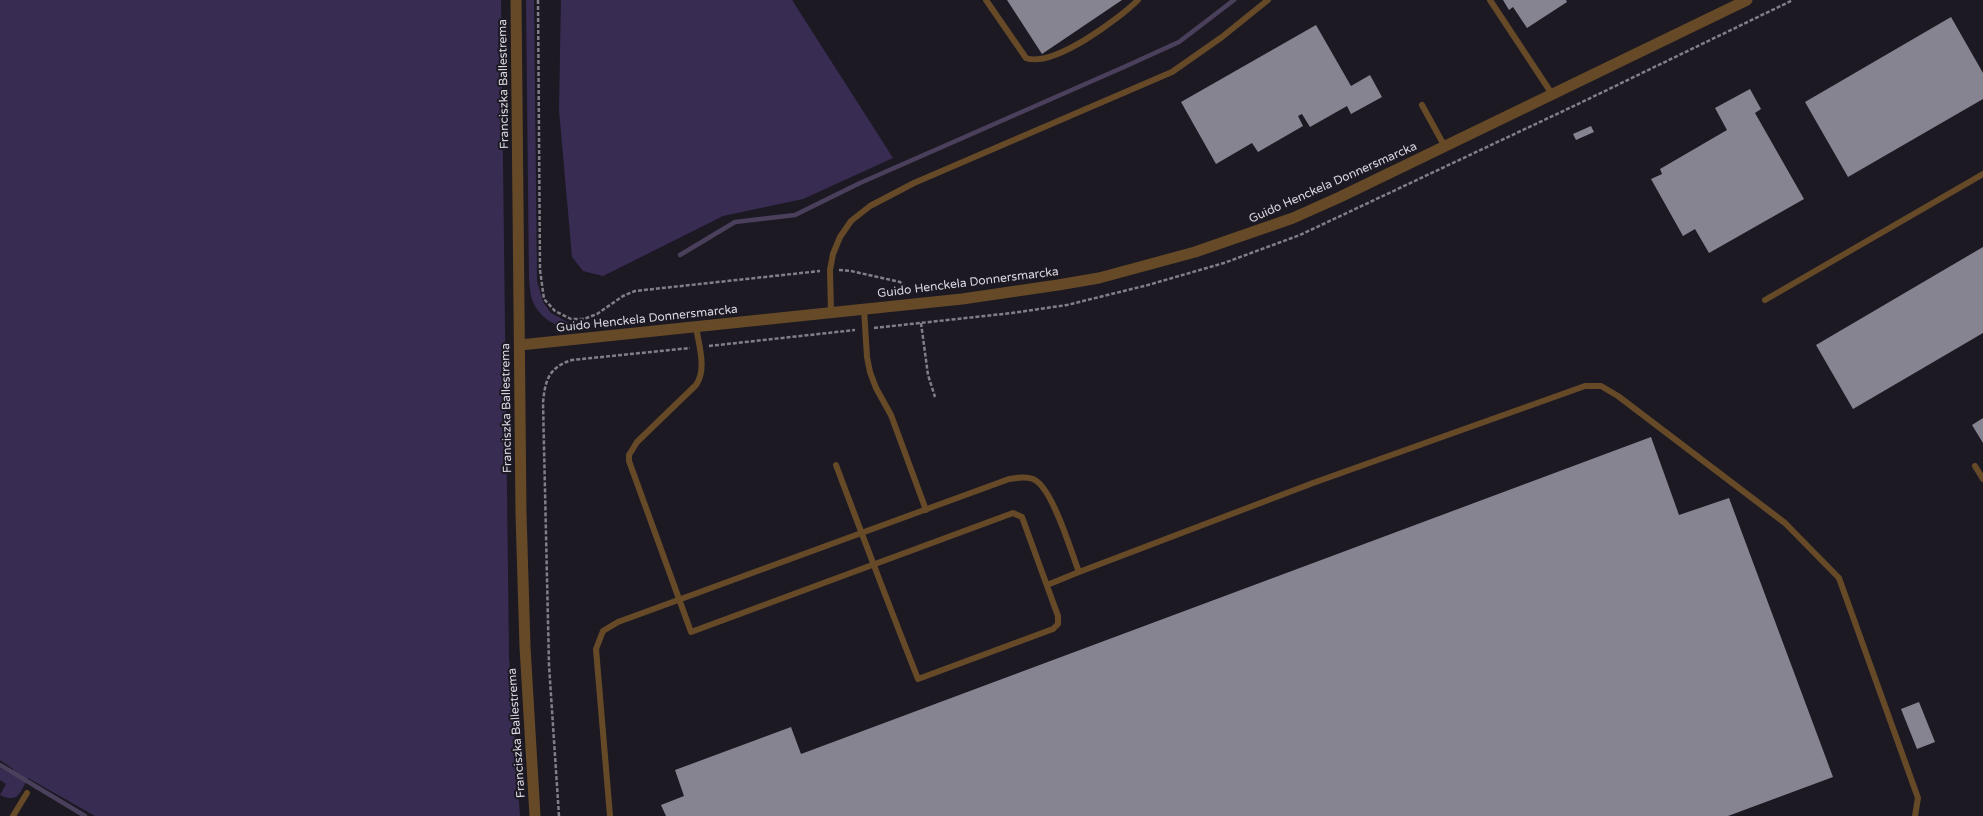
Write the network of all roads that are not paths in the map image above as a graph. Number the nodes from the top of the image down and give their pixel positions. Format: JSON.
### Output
{"nodes":[{"id":1,"x":516,"y":0,"type":"edge"},
{"id":2,"x":986,"y":0,"type":"edge"},
{"id":3,"x":1138,"y":0,"type":"edge"},
{"id":4,"x":1268,"y":0,"type":"edge"},
{"id":5,"x":1490,"y":0,"type":"edge"},
{"id":6,"x":1747,"y":0,"type":"edge"},
{"id":7,"x":1552,"y":94,"type":"junction"},
{"id":8,"x":1422,"y":105,"type":"dead end"},
{"id":9,"x":1445,"y":147,"type":"junction"},
{"id":10,"x":1983,"y":174,"type":"edge"},
{"id":11,"x":1765,"y":300,"type":"dead end"},
{"id":12,"x":864,"y":310,"type":"junction"},
{"id":13,"x":831,"y":313,"type":"junction"},
{"id":14,"x":696,"y":327,"type":"junction"},
{"id":15,"x":520,"y":345,"type":"junction"},
{"id":16,"x":836,"y":465,"type":"dead end"},
{"id":17,"x":1974,"y":466,"type":"dead end"},
{"id":18,"x":1983,"y":479,"type":"edge"},
{"id":19,"x":926,"y":510,"type":"junction"},
{"id":20,"x":862,"y":533,"type":"junction"},
{"id":21,"x":874,"y":564,"type":"junction"},
{"id":22,"x":1079,"y":572,"type":"junction"},
{"id":23,"x":1047,"y":585,"type":"junction"},
{"id":24,"x":679,"y":600,"type":"junction"},
{"id":25,"x":27,"y":793,"type":"dead end"},
{"id":26,"x":13,"y":816,"type":"edge"},
{"id":27,"x":535,"y":816,"type":"edge"},
{"id":28,"x":610,"y":816,"type":"edge"},
{"id":29,"x":1915,"y":816,"type":"edge"}],
"edges":[{"from":1,"to":15,"type":"street","name":"Franciszka Ballestrema"},
{"from":2,"to":3,"type":"lane"},
{"from":4,"to":13,"type":"lane"},
{"from":5,"to":7,"type":"lane"},
{"from":6,"to":7,"type":"street","name":"Guido Henckela Donnersmarcka"},
{"from":7,"to":9,"type":"street","name":"Guido Henckela Donnersmarcka"},
{"from":8,"to":9,"type":"lane"},
{"from":9,"to":12,"type":"street","name":"Guido Henckela Donnersmarcka"},
{"from":10,"to":11,"type":"lane"},
{"from":12,"to":13,"type":"street","name":"Guido Henckela Donnersmarcka"},
{"from":12,"to":19,"type":"lane"},
{"from":13,"to":14,"type":"street","name":"Guido Henckela Donnersmarcka"},
{"from":14,"to":15,"type":"street","name":"Guido Henckela Donnersmarcka"},
{"from":14,"to":24,"type":"lane"},
{"from":15,"to":27,"type":"street","name":"Franciszka Ballestrema"},
{"from":16,"to":20,"type":"lane"},
{"from":17,"to":18,"type":"lane"},
{"from":19,"to":20,"type":"lane"},
{"from":19,"to":22,"type":"lane"},
{"from":20,"to":21,"type":"lane"},
{"from":20,"to":24,"type":"lane"},
{"from":21,"to":23,"type":"lane"},
{"from":21,"to":23,"type":"lane"},
{"from":21,"to":24,"type":"lane"},
{"from":22,"to":23,"type":"lane"},
{"from":22,"to":29,"type":"lane"},
{"from":24,"to":28,"type":"lane"},
{"from":25,"to":26,"type":"lane"}]}
